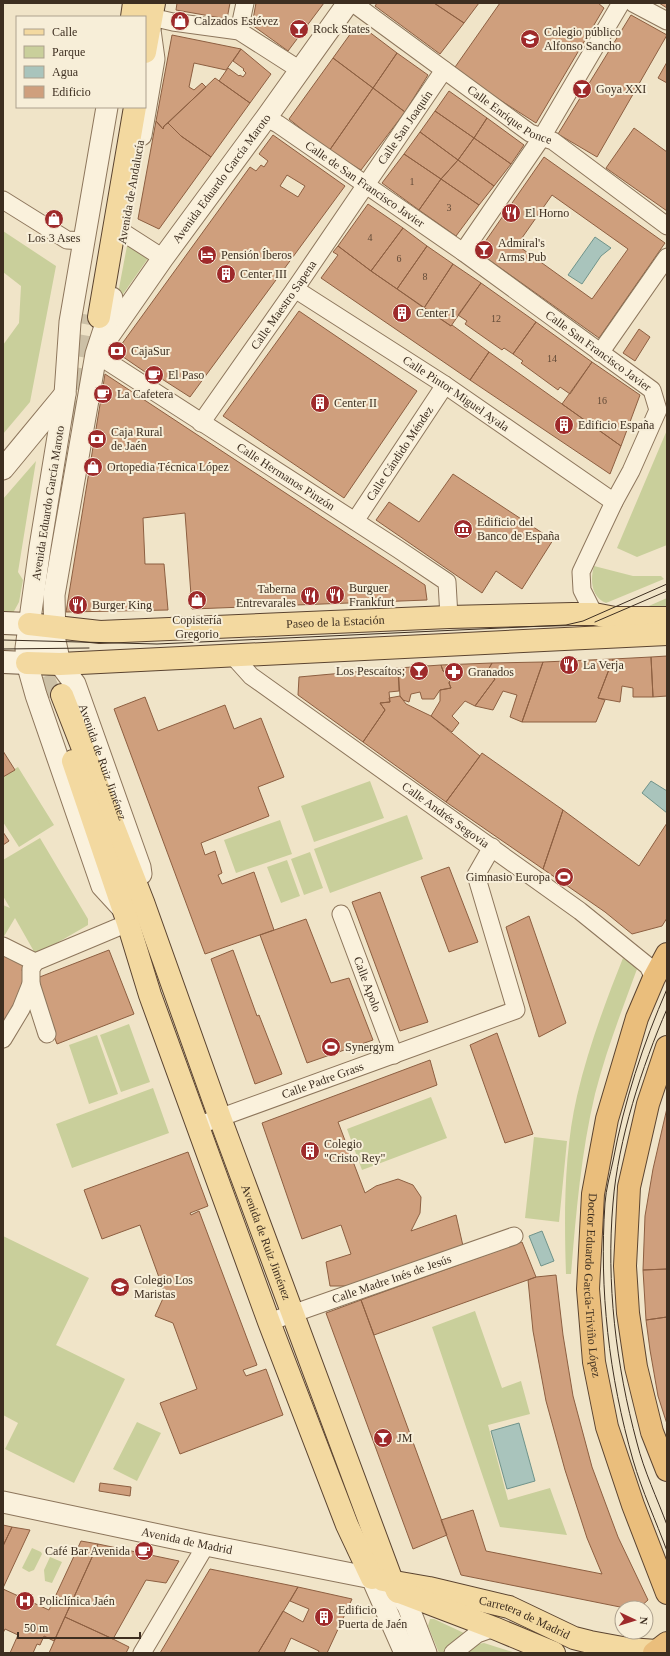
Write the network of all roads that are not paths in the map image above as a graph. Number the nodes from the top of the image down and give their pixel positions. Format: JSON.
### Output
{"nodes":[{"id":1,"x":134,"y":3,"type":"edge"},
{"id":2,"x":245,"y":3,"type":"edge"},
{"id":3,"x":348,"y":3,"type":"edge"},
{"id":4,"x":353,"y":3,"type":"edge"},
{"id":5,"x":621,"y":3,"type":"edge"},
{"id":6,"x":633,"y":3,"type":"edge"},
{"id":7,"x":147,"y":16,"type":"edge"},
{"id":8,"x":667,"y":21,"type":"edge"},
{"id":9,"x":239,"y":31,"type":"junction"},
{"id":10,"x":146,"y":34,"type":"edge"},
{"id":11,"x":300,"y":70,"type":"junction"},
{"id":12,"x":444,"y":70,"type":"junction"},
{"id":13,"x":146,"y":105,"type":"edge"},
{"id":14,"x":107,"y":108,"type":"edge"},
{"id":15,"x":122,"y":108,"type":"edge"},
{"id":16,"x":135,"y":108,"type":"edge"},
{"id":17,"x":146,"y":108,"type":"edge"},
{"id":18,"x":266,"y":118,"type":"junction"},
{"id":19,"x":542,"y":137,"type":"junction"},
{"id":20,"x":365,"y":185,"type":"junction"},
{"id":21,"x":3,"y":200,"type":"edge"},
{"id":22,"x":667,"y":226,"type":"edge"},
{"id":23,"x":124,"y":232,"type":"junction"},
{"id":24,"x":84,"y":240,"type":"junction"},
{"id":25,"x":463,"y":252,"type":"junction"},
{"id":26,"x":667,"y":257,"type":"edge"},
{"id":27,"x":163,"y":258,"type":"junction"},
{"id":28,"x":295,"y":289,"type":"junction"},
{"id":29,"x":600,"y":352,"type":"junction"},
{"id":30,"x":96,"y":354,"type":"junction"},
{"id":31,"x":445,"y":385,"type":"junction"},
{"id":32,"x":65,"y":394,"type":"junction"},
{"id":33,"x":201,"y":423,"type":"junction"},
{"id":34,"x":3,"y":469,"type":"edge"},
{"id":35,"x":614,"y":502,"type":"junction"},
{"id":36,"x":355,"y":521,"type":"junction"},
{"id":37,"x":594,"y":614,"type":"junction"},
{"id":38,"x":449,"y":617,"type":"junction"},
{"id":39,"x":667,"y":618,"type":"edge"},
{"id":40,"x":3,"y":623,"type":"edge"},
{"id":41,"x":29,"y":624,"type":"junction"},
{"id":42,"x":54,"y":627,"type":"junction"},
{"id":43,"x":667,"y":634,"type":"edge"},
{"id":44,"x":232,"y":656,"type":"junction"},
{"id":45,"x":3,"y":662,"type":"edge"},
{"id":46,"x":28,"y":663,"type":"junction"},
{"id":47,"x":60,"y":664,"type":"junction"},
{"id":48,"x":57,"y":697,"type":"tunnel mouth"},
{"id":49,"x":492,"y":848,"type":"junction"},
{"id":50,"x":132,"y":912,"type":"junction"},
{"id":51,"x":341,"y":914,"type":"dead end"},
{"id":52,"x":3,"y":946,"type":"edge"},
{"id":53,"x":667,"y":954,"type":"edge"},
{"id":54,"x":35,"y":962,"type":"junction"},
{"id":55,"x":654,"y":978,"type":"junction"},
{"id":56,"x":31,"y":984,"type":"junction"},
{"id":57,"x":47,"y":1034,"type":"dead end"},
{"id":58,"x":3,"y":1039,"type":"edge"},
{"id":59,"x":667,"y":1047,"type":"edge"},
{"id":60,"x":394,"y":1055,"type":"junction"},
{"id":61,"x":220,"y":1118,"type":"junction"},
{"id":62,"x":198,"y":1126,"type":"junction"},
{"id":63,"x":514,"y":1236,"type":"dead end"},
{"id":64,"x":293,"y":1313,"type":"junction"},
{"id":65,"x":269,"y":1322,"type":"junction"},
{"id":66,"x":667,"y":1470,"type":"edge"},
{"id":67,"x":3,"y":1502,"type":"edge"},
{"id":68,"x":206,"y":1545,"type":"junction"},
{"id":69,"x":387,"y":1584,"type":"junction"},
{"id":70,"x":667,"y":1593,"type":"edge"},
{"id":71,"x":494,"y":1628,"type":"junction"},
{"id":72,"x":659,"y":1649,"type":"edge"},
{"id":73,"x":142,"y":1653,"type":"edge"},
{"id":74,"x":404,"y":1653,"type":"edge"},
{"id":75,"x":426,"y":1653,"type":"edge"},
{"id":76,"x":453,"y":1653,"type":"edge"},
{"id":77,"x":554,"y":1653,"type":"edge"}],
"edges":[{"from":1,"to":7,"type":"main road","name":"Avenida de Andalucía"},
{"from":2,"to":9,"type":"street"},
{"from":3,"to":11,"type":"street","name":"Avenida Eduardo García Maroto"},
{"from":4,"to":12,"type":"street","name":"Calle Enrique Ponce"},
{"from":5,"to":19,"type":"street"},
{"from":6,"to":8,"type":"street"},
{"from":7,"to":9,"type":"street"},
{"from":7,"to":10,"type":"main road","name":"Avenida de Andalucía"},
{"from":7,"to":13,"type":"street","name":"Avenida de Andalucía"},
{"from":9,"to":11,"type":"street"},
{"from":11,"to":18,"type":"street","name":"Avenida Eduardo García Maroto"},
{"from":12,"to":19,"type":"street","name":"Calle Enrique Ponce"},
{"from":12,"to":20,"type":"street","name":"Calle San Joaquín"},
{"from":14,"to":24,"type":"street"},
{"from":15,"to":16,"type":"main road","name":"Avenida de Andalucía"},
{"from":17,"to":23,"type":"street","name":"Avenida de Andalucía"},
{"from":18,"to":20,"type":"street","name":"Calle de San Francisco Javier"},
{"from":18,"to":27,"type":"street","name":"Avenida Eduardo García Maroto"},
{"from":19,"to":22,"type":"street","name":"Calle Enrique Ponce"},
{"from":19,"to":25,"type":"street"},
{"from":20,"to":25,"type":"street","name":"Calle de San Francisco Javier"},
{"from":20,"to":28,"type":"street","name":"Calle Maestro Sapena"},
{"from":21,"to":24,"type":"street"},
{"from":23,"to":27,"type":"street"},
{"from":23,"to":30,"type":"street","name":"Avenida de Andalucía"},
{"from":24,"to":32,"type":"street"},
{"from":25,"to":29,"type":"street","name":"Calle San Francisco Javier"},
{"from":26,"to":29,"type":"street"},
{"from":27,"to":30,"type":"street","name":"Avenida Eduardo García Maroto"},
{"from":28,"to":31,"type":"street","name":"Calle Pintor Miguel Ayala"},
{"from":28,"to":33,"type":"street","name":"Calle Maestro Sapena"},
{"from":29,"to":35,"type":"street","name":"Calle San Francisco Javier"},
{"from":30,"to":32,"type":"street","name":"Avenida Eduardo García Maroto"},
{"from":30,"to":33,"type":"street","name":"Calle Hermanos Pinzón"},
{"from":30,"to":42,"type":"street","name":"Avenida Eduardo García Maroto"},
{"from":31,"to":35,"type":"street","name":"Calle Pintor Miguel Ayala"},
{"from":31,"to":36,"type":"street","name":"Calle Cándido Méndez"},
{"from":32,"to":34,"type":"street"},
{"from":32,"to":41,"type":"street","name":"Avenida Eduardo García Maroto"},
{"from":33,"to":36,"type":"street","name":"Calle Hermanos Pinzón"},
{"from":35,"to":37,"type":"street","name":"Calle San Francisco Javier"},
{"from":36,"to":38,"type":"street","name":"Calle Hermanos Pinzón"},
{"from":37,"to":38,"type":"main road","name":"Paseo de la Estación"},
{"from":37,"to":39,"type":"main road","name":"Paseo de la Estación"},
{"from":38,"to":42,"type":"main road","name":"Paseo de la Estación"},
{"from":40,"to":41,"type":"main road","name":"Paseo de la Estación"},
{"from":41,"to":42,"type":"main road","name":"Paseo de la Estación"},
{"from":41,"to":46,"type":"street","name":"Avenida Eduardo García Maroto"},
{"from":41,"to":47,"type":"street"},
{"from":42,"to":47,"type":"street","name":"Avenida de Ruiz Jiménez"},
{"from":43,"to":44,"type":"main road"},
{"from":44,"to":47,"type":"main road"},
{"from":44,"to":49,"type":"street","name":"Calle Andrés Segovia"},
{"from":45,"to":46,"type":"main road"},
{"from":46,"to":47,"type":"main road"},
{"from":46,"to":50,"type":"street","name":"Avenida de Ruiz Jiménez"},
{"from":47,"to":50,"type":"street","name":"Avenida de Ruiz Jiménez"},
{"from":48,"to":50,"type":"main road","name":"Avenida de Ruiz Jiménez"},
{"from":49,"to":55,"type":"street","name":"Calle Andrés Segovia"},
{"from":49,"to":60,"type":"street","name":"Calle Padre Grass"},
{"from":50,"to":54,"type":"street"},
{"from":50,"to":61,"type":"main road","name":"Avenida de Ruiz Jiménez"},
{"from":50,"to":62,"type":"main road","name":"Avenida de Ruiz Jiménez"},
{"from":51,"to":60,"type":"street","name":"Calle Apolo"},
{"from":52,"to":54,"type":"street"},
{"from":53,"to":55,"type":"highway","name":"Doctor Eduardo García-Triviño López"},
{"from":54,"to":56,"type":"street"},
{"from":55,"to":70,"type":"highway","name":"Doctor Eduardo García-Triviño López"},
{"from":56,"to":57,"type":"street"},
{"from":56,"to":58,"type":"street"},
{"from":59,"to":66,"type":"highway"},
{"from":60,"to":61,"type":"street","name":"Calle Padre Grass"},
{"from":61,"to":62,"type":"street","name":"Calle Padre Grass"},
{"from":61,"to":64,"type":"main road","name":"Avenida de Ruiz Jiménez"},
{"from":62,"to":65,"type":"main road","name":"Avenida de Ruiz Jiménez"},
{"from":63,"to":64,"type":"street","name":"Calle Madre Inés de Jesús"},
{"from":64,"to":65,"type":"street","name":"Calle Madre Inés de Jesús"},
{"from":64,"to":69,"type":"main road","name":"Avenida de Ruiz Jiménez"},
{"from":65,"to":69,"type":"main road","name":"Avenida de Ruiz Jiménez"},
{"from":67,"to":68,"type":"street","name":"Avenida de Madrid"},
{"from":68,"to":69,"type":"street","name":"Avenida de Madrid"},
{"from":68,"to":73,"type":"street"},
{"from":69,"to":71,"type":"main road","name":"Carretera de Madrid"},
{"from":69,"to":72,"type":"main road","name":"Carretera de Madrid"},
{"from":69,"to":74,"type":"street"},
{"from":69,"to":75,"type":"street"},
{"from":71,"to":76,"type":"street"},
{"from":71,"to":77,"type":"main road","name":"Carretera de Madrid"}]}
